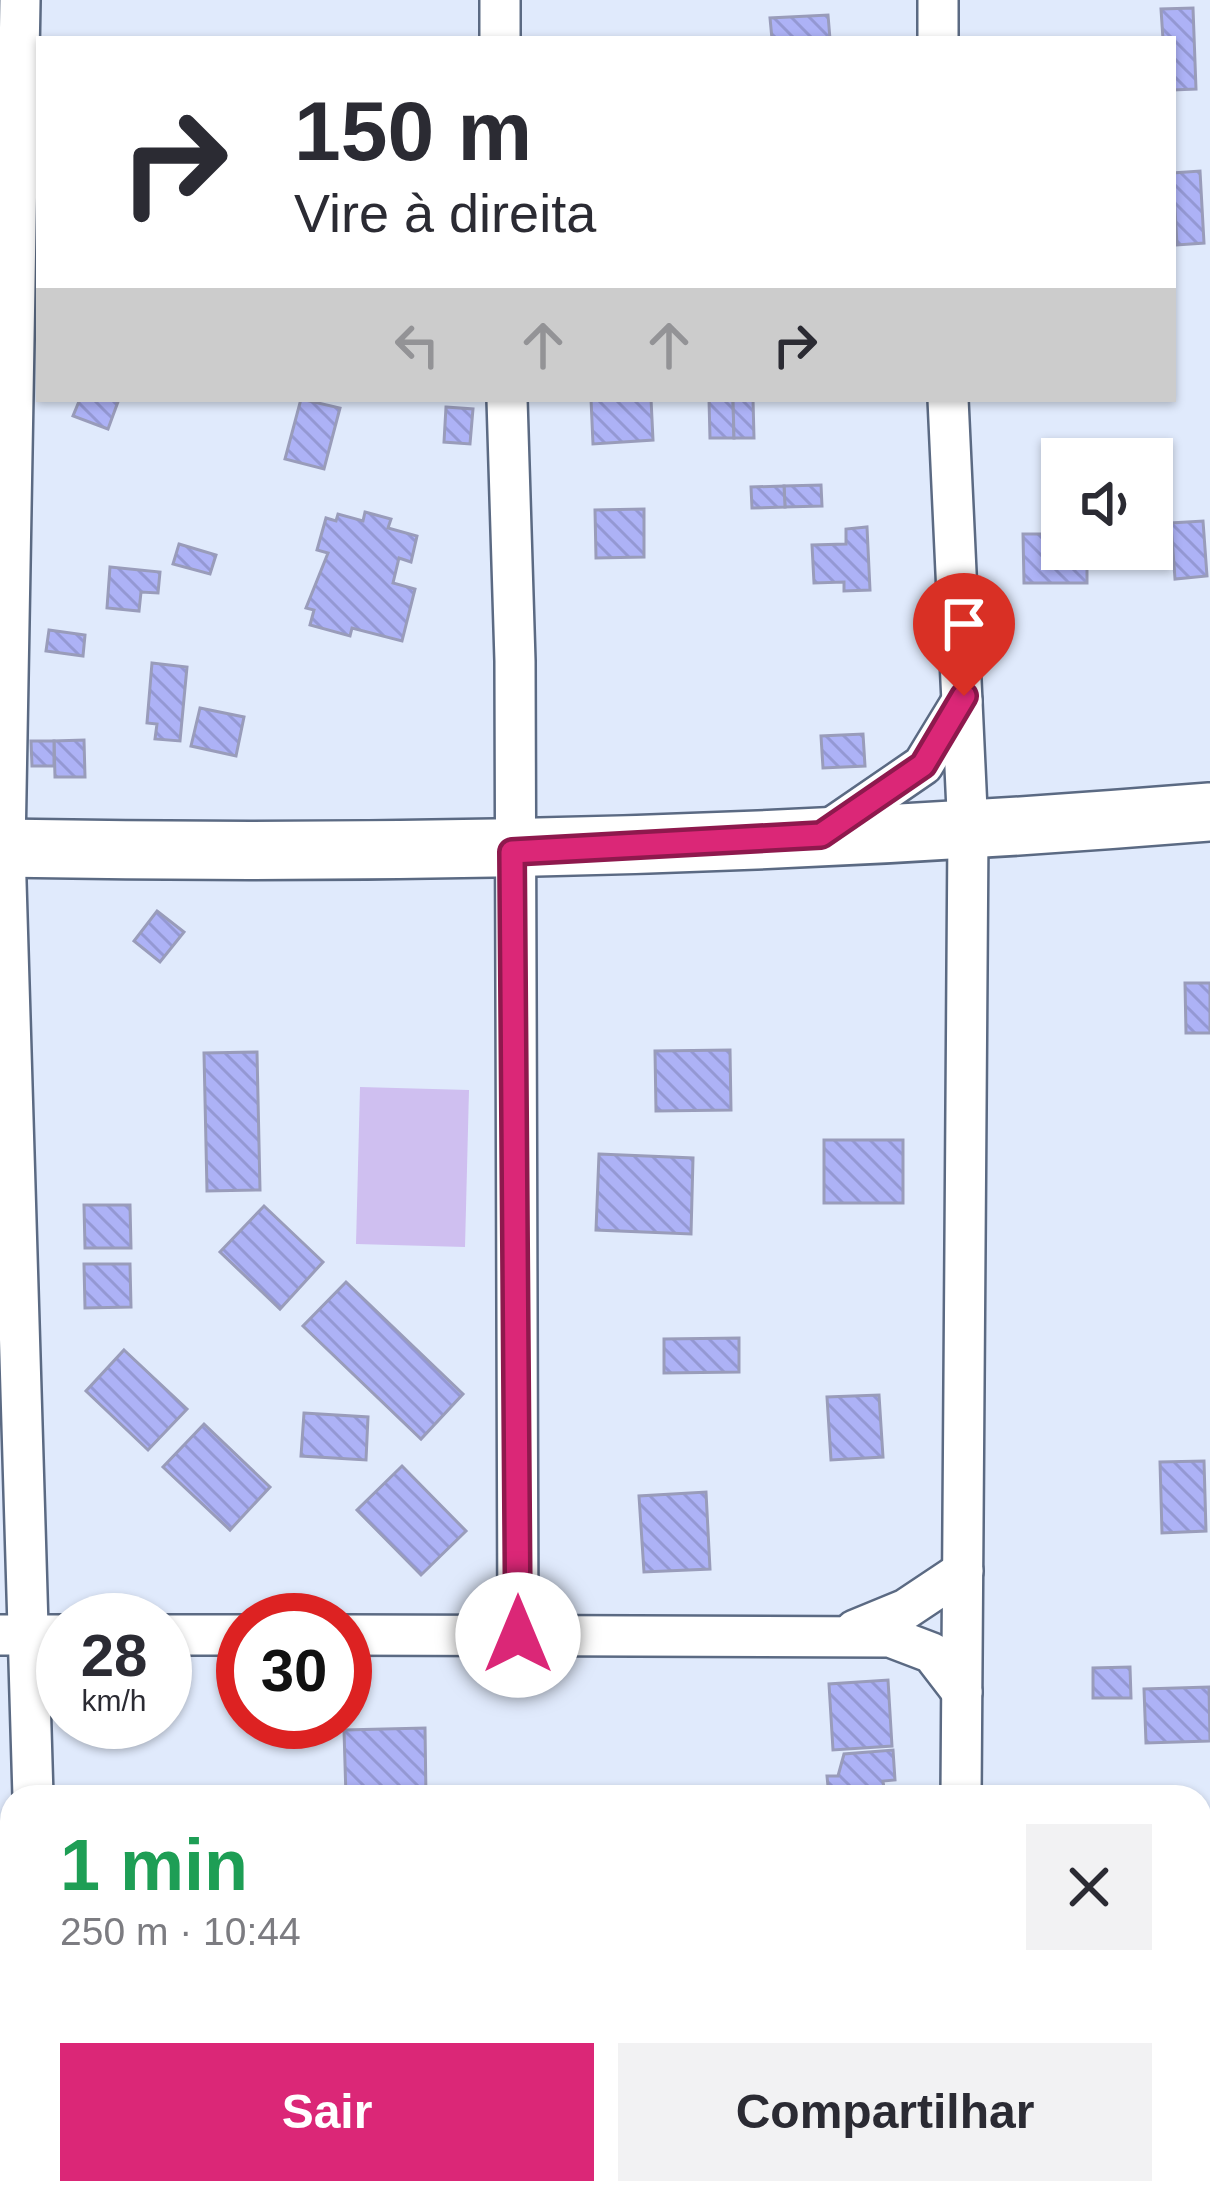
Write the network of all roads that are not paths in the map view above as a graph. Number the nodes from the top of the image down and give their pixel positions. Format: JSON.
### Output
{"nodes":[{"id":1,"x":20,"y":0,"type":"edge"},
{"id":2,"x":500,"y":0,"type":"edge"},
{"id":3,"x":938,"y":0,"type":"edge"},
{"id":4,"x":500,"y":36,"type":"edge"},
{"id":5,"x":938,"y":36,"type":"edge"},
{"id":6,"x":507,"y":402,"type":"edge"},
{"id":7,"x":948,"y":402,"type":"edge"},
{"id":8,"x":964,"y":696,"type":"junction"},
{"id":9,"x":1210,"y":812,"type":"edge"},
{"id":10,"x":968,"y":832,"type":"junction"},
{"id":11,"x":821,"y":835,"type":"junction"},
{"id":12,"x":2,"y":848,"type":"edge"},
{"id":13,"x":512,"y":852,"type":"junction"},
{"id":14,"x":963,"y":1571,"type":"junction"},
{"id":15,"x":32,"y":1635,"type":"edge"},
{"id":16,"x":372,"y":1635,"type":"edge"},
{"id":17,"x":518,"y":1635,"type":"junction"},
{"id":18,"x":844,"y":1635,"type":"junction"},
{"id":19,"x":962,"y":1692,"type":"junction"},
{"id":20,"x":33,"y":1785,"type":"edge"},
{"id":21,"x":961,"y":1785,"type":"edge"}],
"edges":[{"from":1,"to":12,"type":"street"},
{"from":2,"to":4,"type":"street"},
{"from":3,"to":5,"type":"street"},
{"from":6,"to":13,"type":"street"},
{"from":7,"to":8,"type":"street"},
{"from":8,"to":10,"type":"street"},
{"from":8,"to":11,"type":"street"},
{"from":9,"to":10,"type":"street"},
{"from":10,"to":11,"type":"street"},
{"from":10,"to":14,"type":"street"},
{"from":11,"to":13,"type":"street"},
{"from":12,"to":13,"type":"street"},
{"from":12,"to":15,"type":"street"},
{"from":13,"to":17,"type":"street"},
{"from":14,"to":18,"type":"street"},
{"from":14,"to":19,"type":"street"},
{"from":15,"to":20,"type":"street"},
{"from":16,"to":17,"type":"street"},
{"from":17,"to":18,"type":"street"},
{"from":18,"to":19,"type":"street"},
{"from":19,"to":21,"type":"street"}]}
